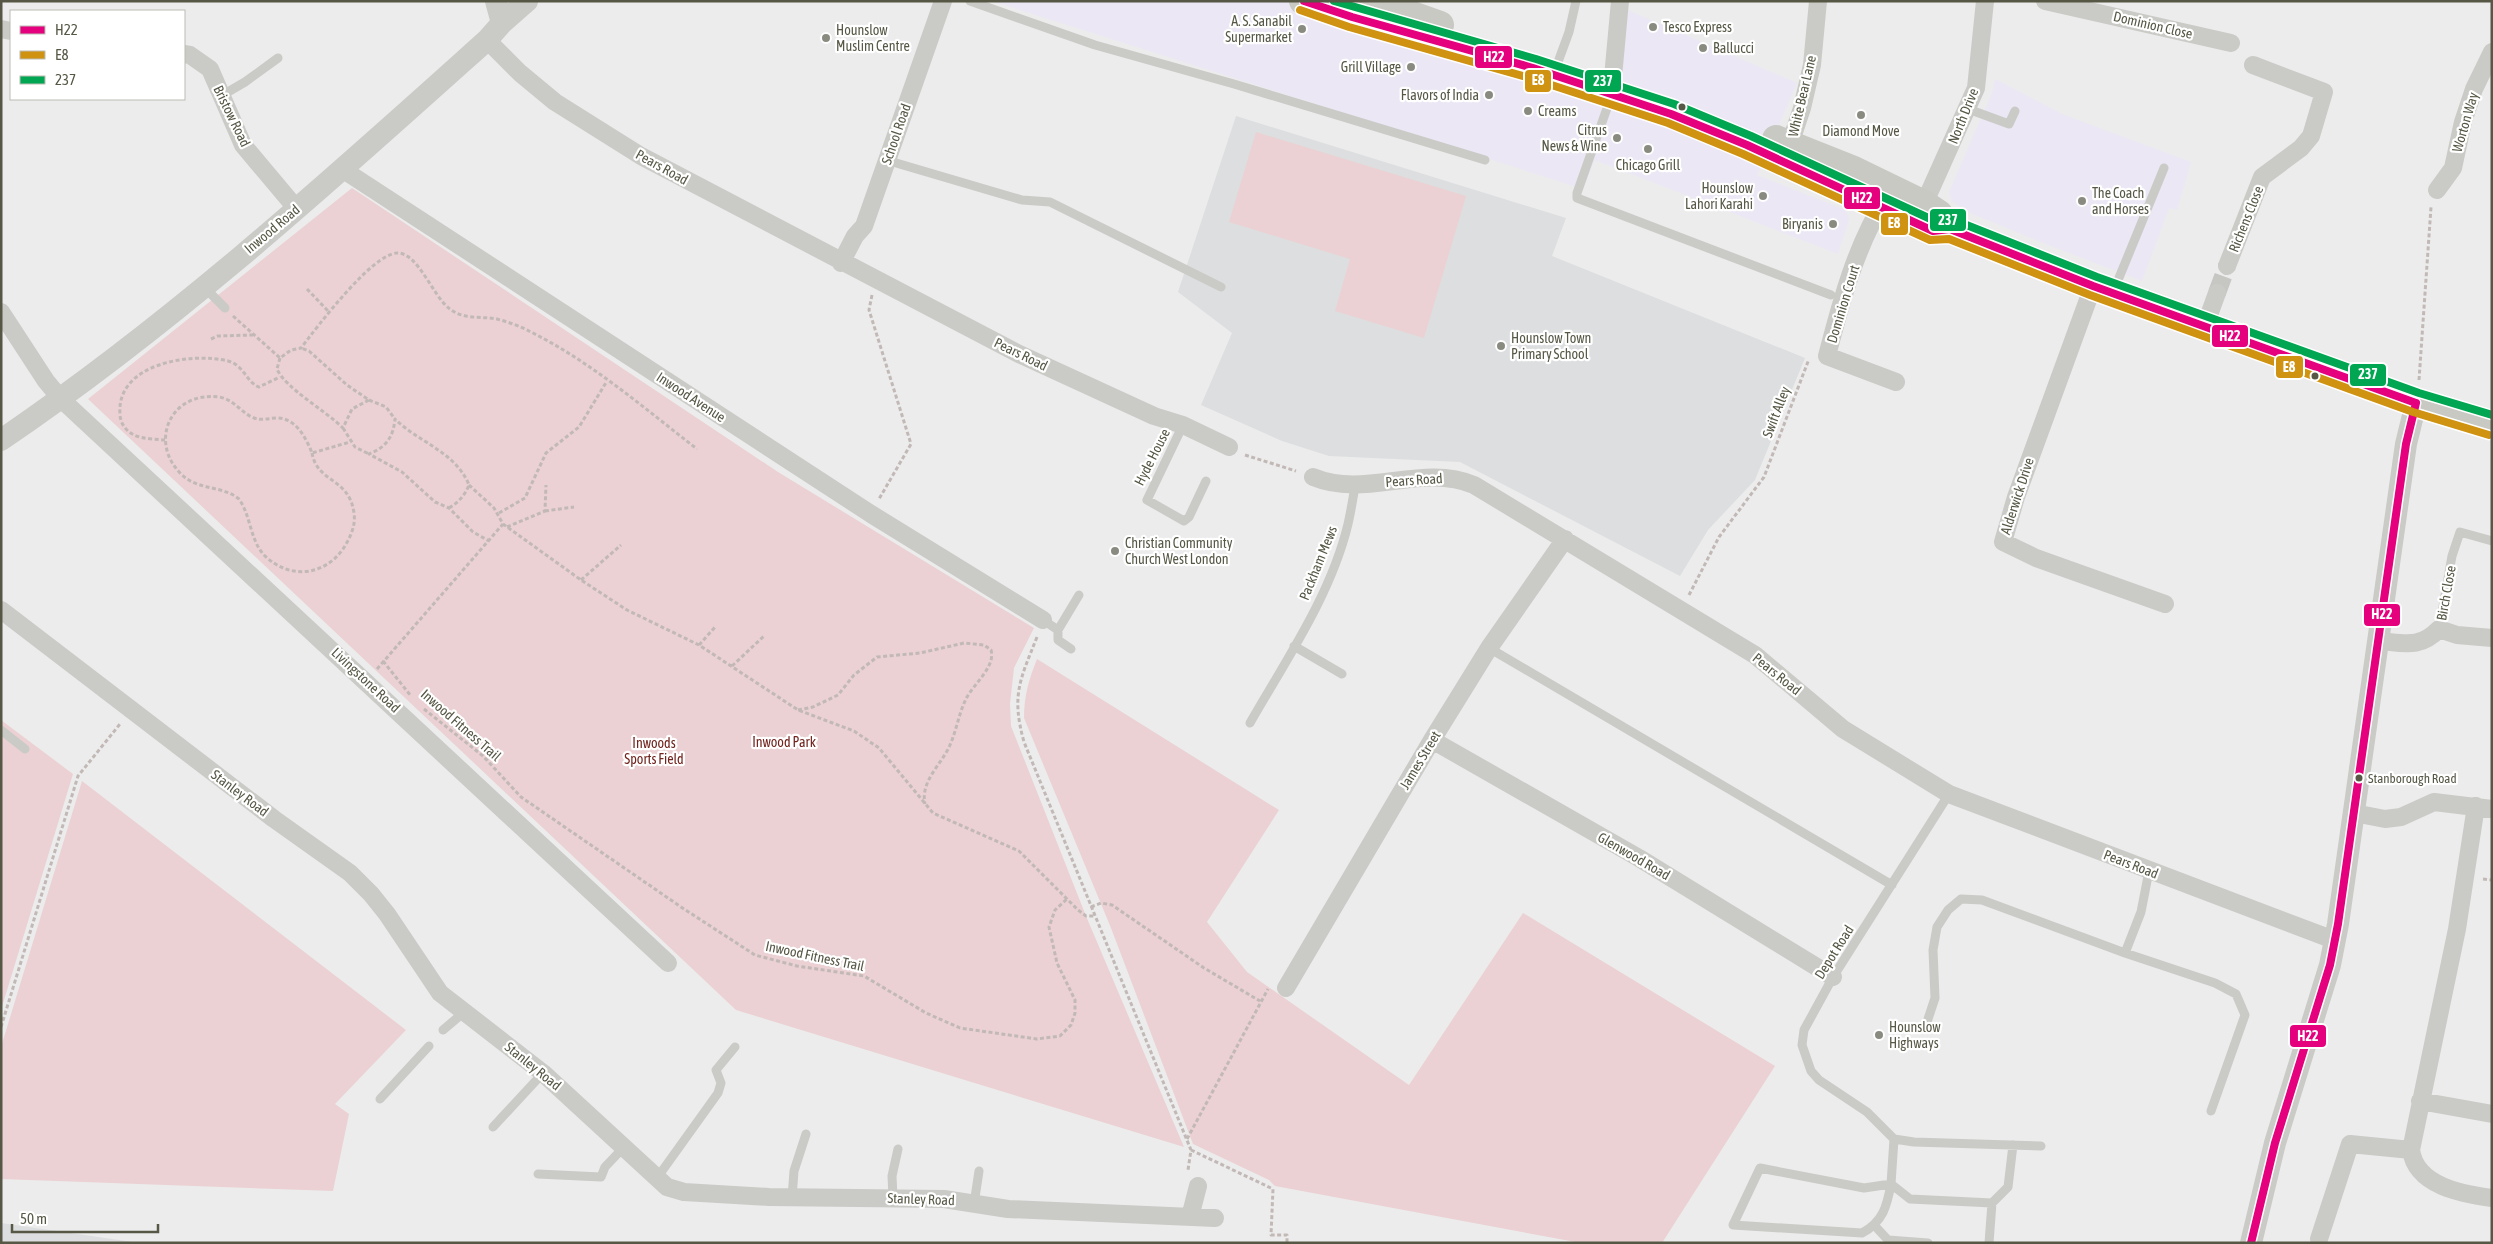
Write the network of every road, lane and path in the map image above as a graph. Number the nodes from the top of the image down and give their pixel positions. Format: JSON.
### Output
{"nodes":[{"id":1,"x":527,"y":1,"type":"edge"},
{"id":2,"x":943,"y":1,"type":"edge"},
{"id":3,"x":970,"y":1,"type":"edge"},
{"id":4,"x":1304,"y":1,"type":"edge"},
{"id":5,"x":1576,"y":1,"type":"edge"},
{"id":6,"x":1620,"y":1,"type":"edge"},
{"id":7,"x":1818,"y":1,"type":"edge"},
{"id":8,"x":1985,"y":1,"type":"edge"},
{"id":9,"x":2045,"y":1,"type":"edge"},
{"id":10,"x":1382,"y":9,"type":"edge"},
{"id":11,"x":499,"y":12,"type":"edge"},
{"id":12,"x":487,"y":40,"type":"junction"},
{"id":13,"x":2231,"y":43,"type":"dead end"},
{"id":14,"x":2492,"y":52,"type":"edge"},
{"id":15,"x":185,"y":54,"type":"edge"},
{"id":16,"x":278,"y":58,"type":"dead end"},
{"id":17,"x":2253,"y":65,"type":"dead end"},
{"id":18,"x":1556,"y":68,"type":"junction"},
{"id":19,"x":1613,"y":85,"type":"junction"},
{"id":20,"x":221,"y":96,"type":"junction"},
{"id":21,"x":1968,"y":109,"type":"junction"},
{"id":22,"x":2015,"y":111,"type":"dead end"},
{"id":23,"x":1787,"y":152,"type":"junction"},
{"id":24,"x":886,"y":160,"type":"junction"},
{"id":25,"x":1485,"y":160,"type":"dead end"},
{"id":26,"x":2164,"y":168,"type":"dead end"},
{"id":27,"x":342,"y":169,"type":"junction"},
{"id":28,"x":2436,"y":190,"type":"joint"},
{"id":29,"x":1887,"y":198,"type":"junction"},
{"id":30,"x":296,"y":208,"type":"junction"},
{"id":31,"x":1919,"y":214,"type":"junction"},
{"id":32,"x":841,"y":263,"type":"junction"},
{"id":33,"x":2227,"y":266,"type":"tunnel mouth"},
{"id":34,"x":875,"y":280,"type":"junction"},
{"id":35,"x":204,"y":287,"type":"junction"},
{"id":36,"x":1221,"y":287,"type":"dead end"},
{"id":37,"x":307,"y":289,"type":"dead end"},
{"id":38,"x":2103,"y":289,"type":"junction"},
{"id":39,"x":2217,"y":293,"type":"tunnel mouth"},
{"id":40,"x":1831,"y":295,"type":"dead end"},
{"id":41,"x":225,"y":308,"type":"joint"},
{"id":42,"x":1,"y":312,"type":"edge"},
{"id":43,"x":329,"y":312,"type":"junction"},
{"id":44,"x":2205,"y":326,"type":"junction"},
{"id":45,"x":254,"y":335,"type":"junction"},
{"id":46,"x":211,"y":339,"type":"dead end"},
{"id":47,"x":301,"y":348,"type":"junction"},
{"id":48,"x":1810,"y":356,"type":"dead end"},
{"id":49,"x":280,"y":358,"type":"junction"},
{"id":50,"x":280,"y":377,"type":"junction"},
{"id":51,"x":607,"y":381,"type":"junction"},
{"id":52,"x":1896,"y":382,"type":"dead end"},
{"id":53,"x":61,"y":399,"type":"junction"},
{"id":54,"x":369,"y":400,"type":"junction"},
{"id":55,"x":2416,"y":403,"type":"junction"},
{"id":56,"x":395,"y":419,"type":"junction"},
{"id":57,"x":1184,"y":425,"type":"junction"},
{"id":58,"x":2492,"y":425,"type":"edge"},
{"id":59,"x":343,"y":428,"type":"junction"},
{"id":60,"x":1,"y":440,"type":"edge"},
{"id":61,"x":165,"y":440,"type":"junction"},
{"id":62,"x":350,"y":442,"type":"junction"},
{"id":63,"x":1229,"y":447,"type":"joint"},
{"id":64,"x":697,"y":449,"type":"dead end"},
{"id":65,"x":312,"y":453,"type":"junction"},
{"id":66,"x":369,"y":454,"type":"junction"},
{"id":67,"x":1314,"y":477,"type":"joint"},
{"id":68,"x":1206,"y":480,"type":"dead end"},
{"id":69,"x":469,"y":485,"type":"junction"},
{"id":70,"x":546,"y":485,"type":"dead end"},
{"id":71,"x":1355,"y":486,"type":"junction"},
{"id":72,"x":574,"y":507,"type":"dead end"},
{"id":73,"x":449,"y":508,"type":"junction"},
{"id":74,"x":545,"y":511,"type":"junction"},
{"id":75,"x":499,"y":513,"type":"junction"},
{"id":76,"x":871,"y":514,"type":"junction"},
{"id":77,"x":503,"y":524,"type":"junction"},
{"id":78,"x":507,"y":527,"type":"junction"},
{"id":79,"x":1565,"y":539,"type":"junction"},
{"id":80,"x":489,"y":541,"type":"junction"},
{"id":81,"x":2492,"y":541,"type":"edge"},
{"id":82,"x":621,"y":545,"type":"dead end"},
{"id":83,"x":581,"y":580,"type":"junction"},
{"id":84,"x":1079,"y":595,"type":"dead end"},
{"id":85,"x":2166,"y":604,"type":"dead end"},
{"id":86,"x":1681,"y":609,"type":"junction"},
{"id":87,"x":1,"y":610,"type":"edge"},
{"id":88,"x":1050,"y":625,"type":"junction"},
{"id":89,"x":716,"y":626,"type":"dead end"},
{"id":90,"x":2439,"y":629,"type":"junction"},
{"id":91,"x":764,"y":636,"type":"dead end"},
{"id":92,"x":2492,"y":638,"type":"edge"},
{"id":93,"x":2379,"y":641,"type":"junction"},
{"id":94,"x":699,"y":645,"type":"junction"},
{"id":95,"x":1294,"y":646,"type":"junction"},
{"id":96,"x":1489,"y":648,"type":"junction"},
{"id":97,"x":1070,"y":649,"type":"dead end"},
{"id":98,"x":383,"y":662,"type":"junction"},
{"id":99,"x":732,"y":666,"type":"junction"},
{"id":100,"x":1342,"y":674,"type":"dead end"},
{"id":101,"x":366,"y":680,"type":"junction"},
{"id":102,"x":412,"y":698,"type":"dead end"},
{"id":103,"x":419,"y":704,"type":"dead end"},
{"id":104,"x":130,"y":710,"type":"junction"},
{"id":105,"x":798,"y":710,"type":"junction"},
{"id":106,"x":1250,"y":723,"type":"dead end"},
{"id":107,"x":1,"y":730,"type":"edge"},
{"id":108,"x":1432,"y":740,"type":"junction"},
{"id":109,"x":25,"y":749,"type":"dead end"},
{"id":110,"x":1950,"y":794,"type":"junction"},
{"id":111,"x":926,"y":806,"type":"junction"},
{"id":112,"x":2484,"y":808,"type":"edge"},
{"id":113,"x":2354,"y":813,"type":"junction"},
{"id":114,"x":2149,"y":871,"type":"junction"},
{"id":115,"x":1892,"y":885,"type":"junction"},
{"id":116,"x":1067,"y":899,"type":"junction"},
{"id":117,"x":1091,"y":907,"type":"junction"},
{"id":118,"x":1095,"y":916,"type":"junction"},
{"id":119,"x":2334,"y":940,"type":"junction"},
{"id":120,"x":2126,"y":953,"type":"junction"},
{"id":121,"x":668,"y":963,"type":"dead end"},
{"id":122,"x":1833,"y":977,"type":"junction"},
{"id":123,"x":1286,"y":988,"type":"joint"},
{"id":124,"x":1260,"y":1001,"type":"junction"},
{"id":125,"x":463,"y":1013,"type":"junction"},
{"id":126,"x":1927,"y":1022,"type":"dead end"},
{"id":127,"x":1,"y":1027,"type":"edge"},
{"id":128,"x":443,"y":1030,"type":"dead end"},
{"id":129,"x":429,"y":1046,"type":"dead end"},
{"id":130,"x":735,"y":1047,"type":"dead end"},
{"id":131,"x":544,"y":1072,"type":"junction"},
{"id":132,"x":380,"y":1099,"type":"dead end"},
{"id":133,"x":2420,"y":1101,"type":"junction"},
{"id":134,"x":2211,"y":1111,"type":"dead end"},
{"id":135,"x":2492,"y":1114,"type":"edge"},
{"id":136,"x":492,"y":1127,"type":"dead end"},
{"id":137,"x":806,"y":1134,"type":"dead end"},
{"id":138,"x":1186,"y":1139,"type":"junction"},
{"id":139,"x":1894,"y":1139,"type":"junction"},
{"id":140,"x":2013,"y":1145,"type":"junction"},
{"id":141,"x":2042,"y":1146,"type":"dead end"},
{"id":142,"x":624,"y":1147,"type":"junction"},
{"id":143,"x":898,"y":1149,"type":"dead end"},
{"id":144,"x":2410,"y":1150,"type":"junction"},
{"id":145,"x":979,"y":1171,"type":"dead end"},
{"id":146,"x":538,"y":1174,"type":"dead end"},
{"id":147,"x":657,"y":1178,"type":"junction"},
{"id":148,"x":1891,"y":1184,"type":"junction"},
{"id":149,"x":1198,"y":1186,"type":"dead end"},
{"id":150,"x":792,"y":1198,"type":"junction"},
{"id":151,"x":892,"y":1198,"type":"junction"},
{"id":152,"x":2492,"y":1198,"type":"edge"},
{"id":153,"x":1992,"y":1203,"type":"junction"},
{"id":154,"x":974,"y":1204,"type":"junction"},
{"id":155,"x":1190,"y":1217,"type":"junction"},
{"id":156,"x":1215,"y":1218,"type":"dead end"},
{"id":157,"x":1875,"y":1226,"type":"junction"},
{"id":158,"x":2319,"y":1239,"type":"dead end"},
{"id":159,"x":1287,"y":1243,"type":"edge"},
{"id":160,"x":1928,"y":1243,"type":"edge"},
{"id":161,"x":1989,"y":1243,"type":"edge"},
{"id":162,"x":2251,"y":1243,"type":"edge"}],
"edges":[{"from":1,"to":11,"type":"street","name":"Inwood Road"},
{"from":2,"to":24,"type":"street","name":"School Road"},
{"from":3,"to":25,"type":"lane"},
{"from":4,"to":10,"type":"main road"},
{"from":5,"to":18,"type":"lane"},
{"from":6,"to":19,"type":"street"},
{"from":7,"to":23,"type":"street","name":"White Bear Lane"},
{"from":8,"to":21,"type":"street","name":"North Drive"},
{"from":9,"to":13,"type":"street","name":"Dominion Close"},
{"from":10,"to":18,"type":"main road"},
{"from":11,"to":12,"type":"street","name":"Inwood Road"},
{"from":12,"to":27,"type":"street","name":"Inwood Road"},
{"from":12,"to":32,"type":"street","name":"Pears Road"},
{"from":14,"to":28,"type":"street","name":"Worton Way"},
{"from":15,"to":20,"type":"street","name":"Bristow Road"},
{"from":16,"to":20,"type":"lane"},
{"from":17,"to":33,"type":"street","name":"Richens Close"},
{"from":18,"to":19,"type":"main road"},
{"from":19,"to":23,"type":"main road"},
{"from":19,"to":40,"type":"lane"},
{"from":20,"to":30,"type":"street","name":"Bristow Road"},
{"from":21,"to":22,"type":"lane"},
{"from":21,"to":31,"type":"street","name":"North Drive"},
{"from":23,"to":29,"type":"main road"},
{"from":24,"to":32,"type":"street","name":"School Road"},
{"from":24,"to":36,"type":"lane"},
{"from":26,"to":38,"type":"lane"},
{"from":27,"to":30,"type":"street","name":"Inwood Road"},
{"from":27,"to":76,"type":"street","name":"Inwood Avenue"},
{"from":28,"to":55,"type":"path"},
{"from":29,"to":31,"type":"main road"},
{"from":29,"to":52,"type":"street","name":"Dominion Court"},
{"from":30,"to":35,"type":"street","name":"Inwood Road"},
{"from":31,"to":38,"type":"main road"},
{"from":32,"to":34,"type":"street","name":"Pears Road"},
{"from":34,"to":57,"type":"street","name":"Pears Road"},
{"from":34,"to":76,"type":"path"},
{"from":35,"to":41,"type":"lane"},
{"from":35,"to":53,"type":"street","name":"Inwood Road"},
{"from":37,"to":43,"type":"path"},
{"from":38,"to":44,"type":"main road"},
{"from":38,"to":85,"type":"street","name":"Alderwick Drive"},
{"from":39,"to":44,"type":"street"},
{"from":41,"to":45,"type":"path"},
{"from":42,"to":53,"type":"street","name":"Livingstone Road"},
{"from":43,"to":47,"type":"path"},
{"from":43,"to":51,"type":"path"},
{"from":44,"to":55,"type":"main road"},
{"from":45,"to":46,"type":"path"},
{"from":45,"to":49,"type":"path"},
{"from":47,"to":49,"type":"path"},
{"from":47,"to":54,"type":"path"},
{"from":48,"to":86,"type":"path","name":"Swift Alley"},
{"from":49,"to":50,"type":"path"},
{"from":50,"to":59,"type":"path"},
{"from":50,"to":61,"type":"path"},
{"from":51,"to":64,"type":"path"},
{"from":51,"to":75,"type":"path"},
{"from":53,"to":60,"type":"street","name":"Inwood Road"},
{"from":53,"to":101,"type":"street","name":"Livingstone Road"},
{"from":54,"to":56,"type":"path"},
{"from":54,"to":59,"type":"path"},
{"from":55,"to":58,"type":"main road"},
{"from":55,"to":93,"type":"street"},
{"from":56,"to":66,"type":"path"},
{"from":56,"to":69,"type":"path"},
{"from":57,"to":63,"type":"street","name":"Pears Road"},
{"from":57,"to":68,"type":"lane","name":"Hyde House"},
{"from":59,"to":62,"type":"path"},
{"from":61,"to":65,"type":"path"},
{"from":61,"to":65,"type":"path"},
{"from":62,"to":65,"type":"path"},
{"from":62,"to":66,"type":"path"},
{"from":63,"to":67,"type":"path"},
{"from":66,"to":73,"type":"path"},
{"from":67,"to":71,"type":"street","name":"Pears Road"},
{"from":69,"to":73,"type":"path"},
{"from":69,"to":75,"type":"path"},
{"from":70,"to":74,"type":"path"},
{"from":71,"to":79,"type":"street","name":"Pears Road"},
{"from":71,"to":95,"type":"lane","name":"Packham Mews"},
{"from":72,"to":74,"type":"path"},
{"from":73,"to":80,"type":"path"},
{"from":74,"to":78,"type":"path"},
{"from":75,"to":77,"type":"path"},
{"from":76,"to":88,"type":"street","name":"Inwood Avenue"},
{"from":77,"to":78,"type":"path"},
{"from":77,"to":80,"type":"path"},
{"from":78,"to":83,"type":"path"},
{"from":79,"to":86,"type":"street","name":"Pears Road"},
{"from":79,"to":96,"type":"street","name":"James Street"},
{"from":80,"to":98,"type":"path"},
{"from":81,"to":90,"type":"lane","name":"Birch Close"},
{"from":82,"to":83,"type":"path"},
{"from":83,"to":94,"type":"path"},
{"from":84,"to":88,"type":"lane"},
{"from":86,"to":110,"type":"street","name":"Pears Road"},
{"from":87,"to":104,"type":"street","name":"Stanley Road"},
{"from":88,"to":97,"type":"lane"},
{"from":88,"to":117,"type":"path"},
{"from":89,"to":94,"type":"path"},
{"from":90,"to":92,"type":"street","name":"Birch Close"},
{"from":90,"to":93,"type":"street","name":"Birch Close"},
{"from":91,"to":99,"type":"path"},
{"from":93,"to":113,"type":"street"},
{"from":94,"to":99,"type":"path"},
{"from":95,"to":100,"type":"lane"},
{"from":95,"to":106,"type":"lane","name":"Packham Mews"},
{"from":96,"to":108,"type":"street","name":"James Street"},
{"from":96,"to":115,"type":"lane"},
{"from":98,"to":101,"type":"path"},
{"from":98,"to":102,"type":"path","name":"Inwood Fitness Trail"},
{"from":99,"to":105,"type":"path"},
{"from":101,"to":121,"type":"street","name":"Livingstone Road"},
{"from":103,"to":116,"type":"path","name":"Inwood Fitness Trail"},
{"from":104,"to":125,"type":"street","name":"Stanley Road"},
{"from":104,"to":127,"type":"path"},
{"from":105,"to":111,"type":"path"},
{"from":105,"to":111,"type":"path"},
{"from":107,"to":109,"type":"lane"},
{"from":108,"to":122,"type":"street","name":"Glenwood Road"},
{"from":108,"to":123,"type":"street","name":"James Street"},
{"from":110,"to":114,"type":"street","name":"Pears Road"},
{"from":110,"to":115,"type":"lane","name":"Depot Road"},
{"from":111,"to":116,"type":"path"},
{"from":112,"to":113,"type":"street"},
{"from":112,"to":133,"type":"street"},
{"from":113,"to":119,"type":"street"},
{"from":114,"to":119,"type":"street","name":"Pears Road"},
{"from":114,"to":120,"type":"lane"},
{"from":115,"to":122,"type":"lane","name":"Depot Road"},
{"from":116,"to":118,"type":"path"},
{"from":117,"to":118,"type":"path"},
{"from":117,"to":124,"type":"path"},
{"from":118,"to":138,"type":"path"},
{"from":119,"to":162,"type":"street"},
{"from":120,"to":126,"type":"lane"},
{"from":120,"to":134,"type":"lane"},
{"from":122,"to":139,"type":"lane","name":"Depot Road"},
{"from":123,"to":124,"type":"path"},
{"from":124,"to":138,"type":"path"},
{"from":125,"to":128,"type":"lane"},
{"from":125,"to":131,"type":"street","name":"Stanley Road"},
{"from":129,"to":132,"type":"lane"},
{"from":130,"to":147,"type":"lane"},
{"from":131,"to":136,"type":"lane"},
{"from":131,"to":142,"type":"street","name":"Stanley Road"},
{"from":133,"to":135,"type":"street"},
{"from":133,"to":144,"type":"street"},
{"from":137,"to":150,"type":"lane"},
{"from":138,"to":159,"type":"path"},
{"from":139,"to":140,"type":"lane"},
{"from":139,"to":148,"type":"lane"},
{"from":140,"to":141,"type":"lane"},
{"from":140,"to":153,"type":"lane"},
{"from":142,"to":146,"type":"lane"},
{"from":142,"to":147,"type":"street","name":"Stanley Road"},
{"from":143,"to":151,"type":"lane"},
{"from":144,"to":152,"type":"street"},
{"from":144,"to":158,"type":"street"},
{"from":145,"to":154,"type":"lane"},
{"from":147,"to":150,"type":"street","name":"Stanley Road"},
{"from":148,"to":153,"type":"lane"},
{"from":148,"to":157,"type":"lane"},
{"from":148,"to":157,"type":"lane"},
{"from":149,"to":155,"type":"street"},
{"from":150,"to":151,"type":"street","name":"Stanley Road"},
{"from":151,"to":154,"type":"street","name":"Stanley Road"},
{"from":153,"to":161,"type":"lane"},
{"from":154,"to":155,"type":"street","name":"Stanley Road"},
{"from":155,"to":156,"type":"street","name":"Stanley Road"},
{"from":157,"to":160,"type":"lane"}]}
